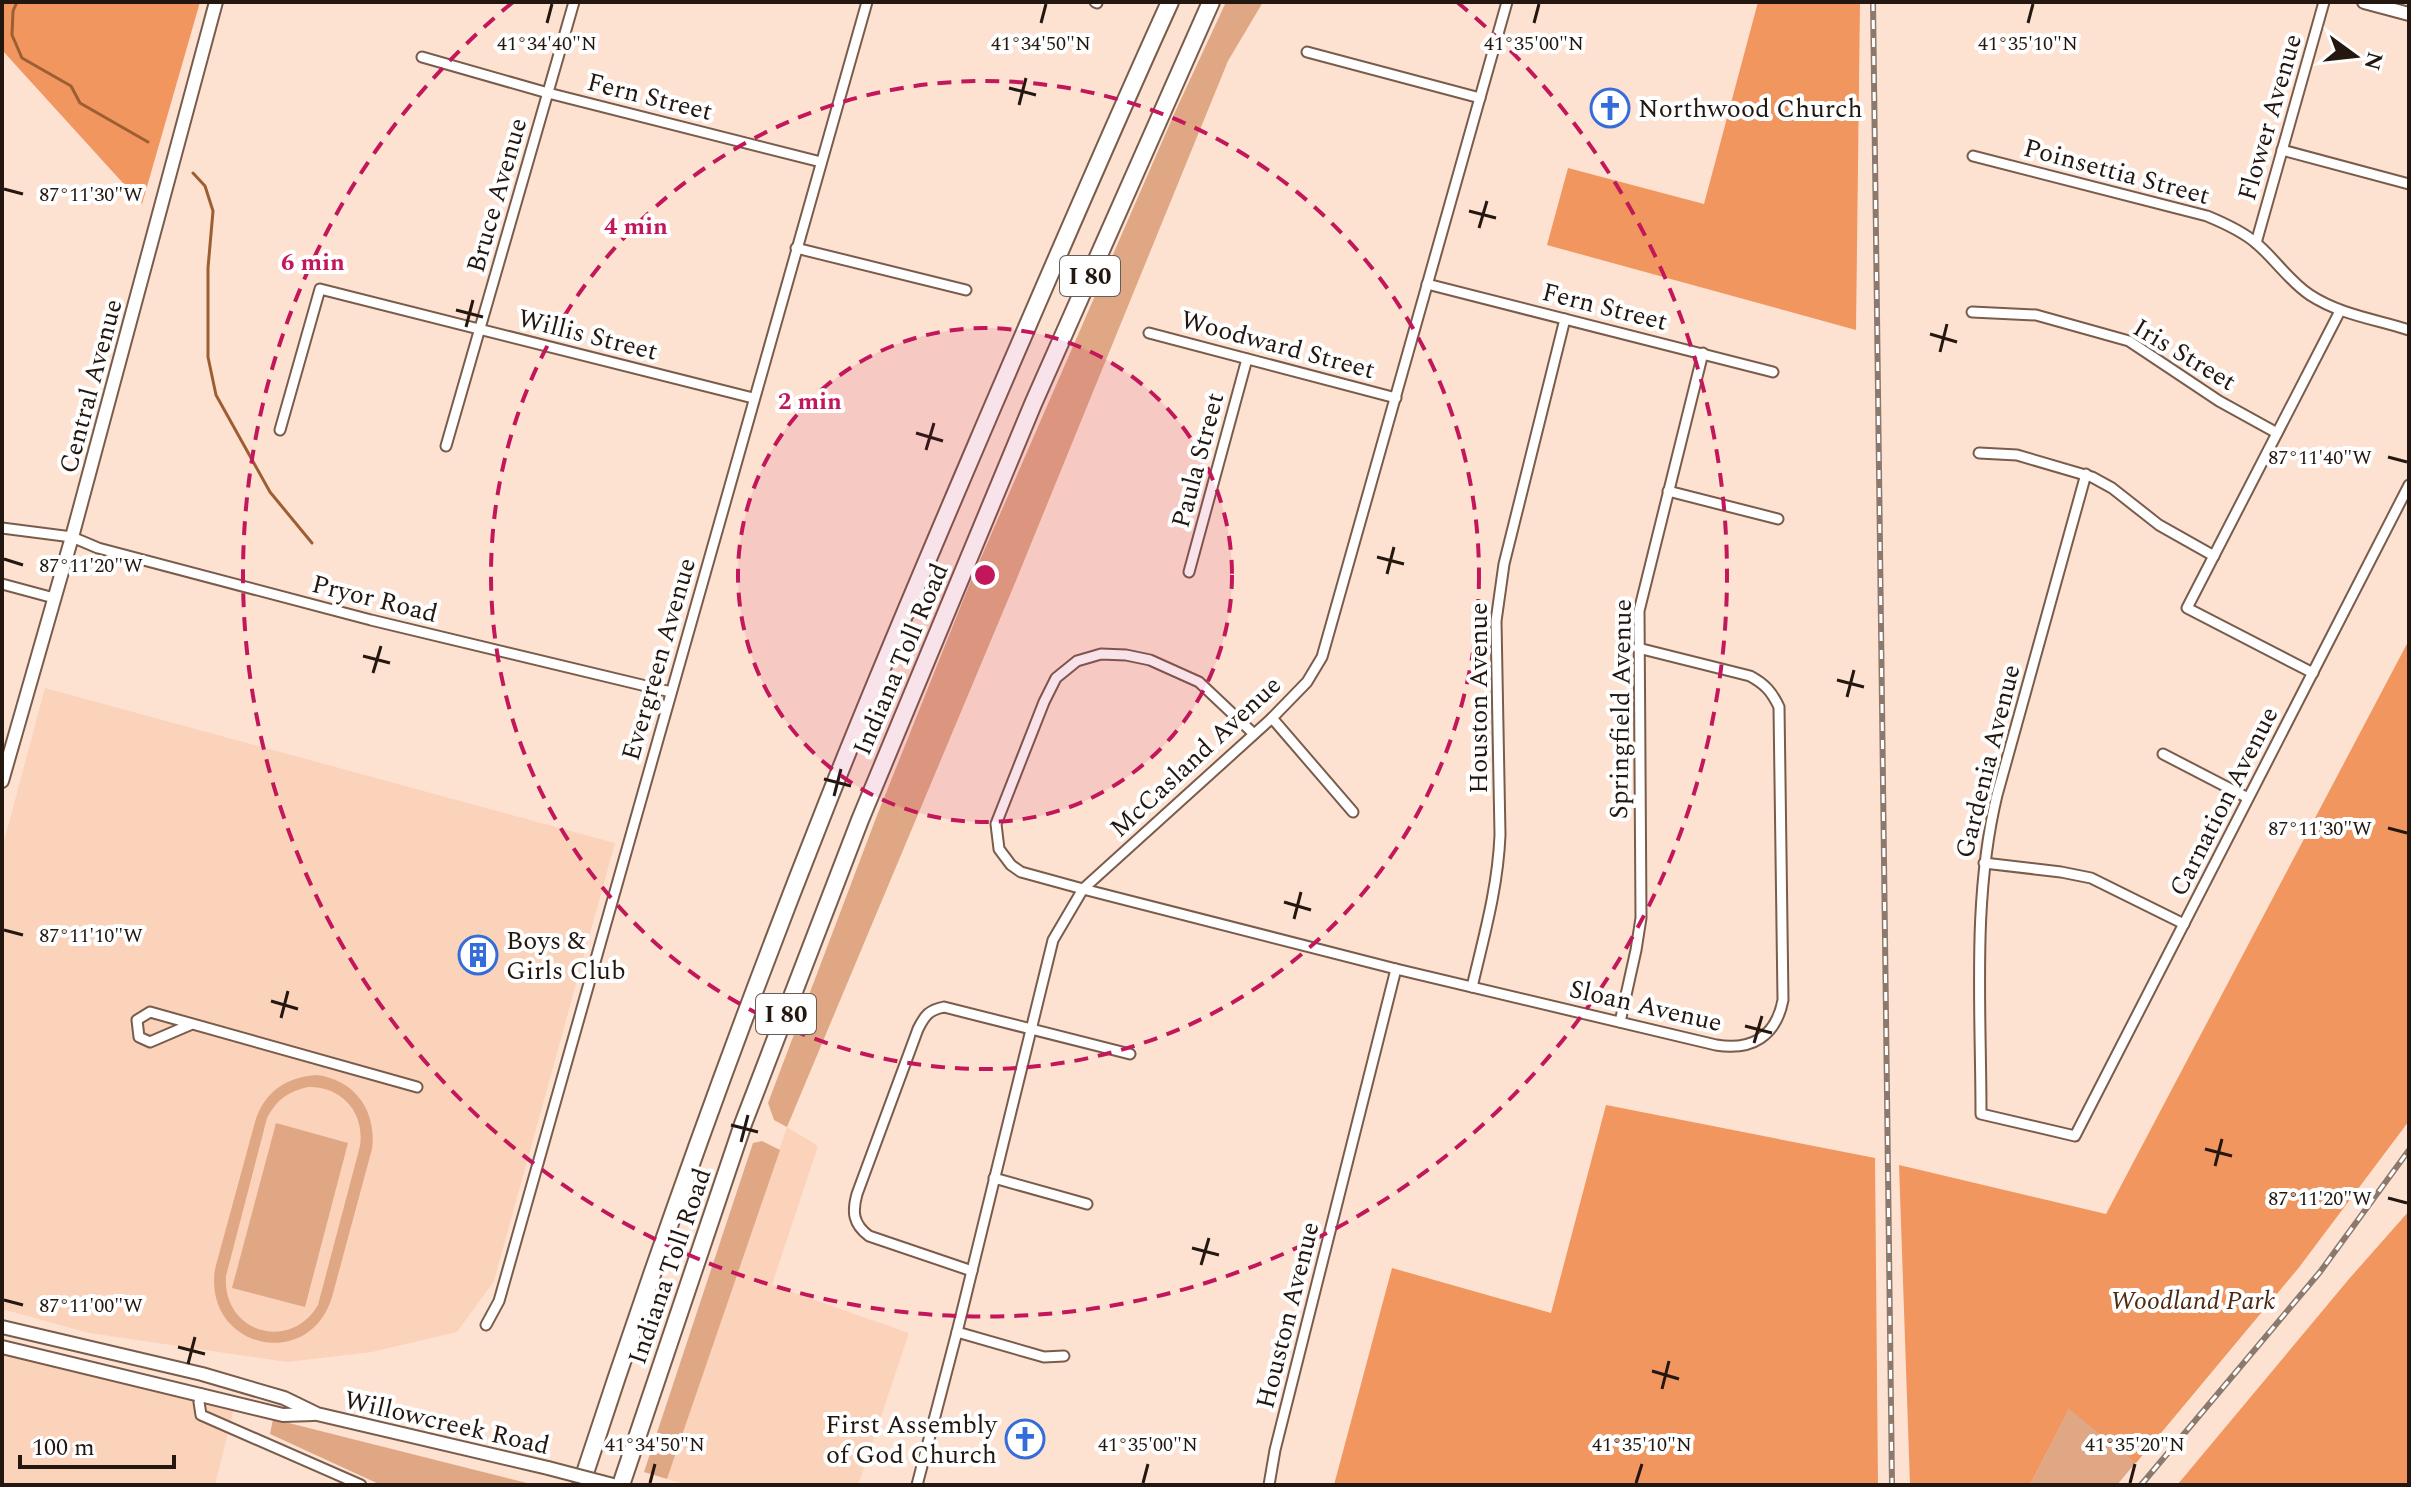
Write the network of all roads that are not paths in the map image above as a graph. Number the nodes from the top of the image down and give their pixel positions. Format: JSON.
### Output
{"nodes":[{"id":1,"x":216,"y":2,"type":"edge"},
{"id":2,"x":574,"y":2,"type":"edge"},
{"id":3,"x":867,"y":2,"type":"edge"},
{"id":4,"x":1170,"y":2,"type":"edge"},
{"id":5,"x":1211,"y":2,"type":"edge"},
{"id":6,"x":1507,"y":2,"type":"edge"},
{"id":7,"x":2324,"y":2,"type":"edge"},
{"id":8,"x":2364,"y":2,"type":"edge"},
{"id":9,"x":2402,"y":9,"type":"edge"},
{"id":10,"x":1307,"y":52,"type":"dead end"},
{"id":11,"x":422,"y":57,"type":"dead end"},
{"id":12,"x":548,"y":93,"type":"junction"},
{"id":13,"x":1480,"y":98,"type":"junction"},
{"id":14,"x":2282,"y":150,"type":"junction"},
{"id":15,"x":1973,"y":156,"type":"dead end"},
{"id":16,"x":821,"y":162,"type":"junction"},
{"id":17,"x":2409,"y":184,"type":"edge"},
{"id":18,"x":2256,"y":243,"type":"junction"},
{"id":19,"x":796,"y":248,"type":"junction"},
{"id":20,"x":1427,"y":284,"type":"junction"},
{"id":21,"x":966,"y":290,"type":"dead end"},
{"id":22,"x":2340,"y":311,"type":"junction"},
{"id":23,"x":1972,"y":312,"type":"dead end"},
{"id":24,"x":1565,"y":319,"type":"junction"},
{"id":25,"x":480,"y":330,"type":"junction"},
{"id":26,"x":2409,"y":330,"type":"edge"},
{"id":27,"x":1149,"y":333,"type":"dead end"},
{"id":28,"x":1703,"y":353,"type":"junction"},
{"id":29,"x":1247,"y":359,"type":"junction"},
{"id":30,"x":1773,"y":372,"type":"dead end"},
{"id":31,"x":753,"y":398,"type":"junction"},
{"id":32,"x":1396,"y":398,"type":"junction"},
{"id":33,"x":280,"y":430,"type":"dead end"},
{"id":34,"x":2277,"y":433,"type":"junction"},
{"id":35,"x":446,"y":446,"type":"dead end"},
{"id":36,"x":1979,"y":453,"type":"dead end"},
{"id":37,"x":2086,"y":474,"type":"junction"},
{"id":38,"x":2409,"y":485,"type":"edge"},
{"id":39,"x":1668,"y":491,"type":"junction"},
{"id":40,"x":1778,"y":519,"type":"dead end"},
{"id":41,"x":2,"y":528,"type":"edge"},
{"id":42,"x":72,"y":537,"type":"junction"},
{"id":43,"x":2214,"y":556,"type":"junction"},
{"id":44,"x":1189,"y":572,"type":"dead end"},
{"id":45,"x":2,"y":584,"type":"edge"},
{"id":46,"x":54,"y":598,"type":"junction"},
{"id":47,"x":1638,"y":648,"type":"junction"},
{"id":48,"x":2313,"y":673,"type":"junction"},
{"id":49,"x":671,"y":692,"type":"junction"},
{"id":50,"x":1272,"y":718,"type":"junction"},
{"id":51,"x":1254,"y":734,"type":"junction"},
{"id":52,"x":2163,"y":754,"type":"dead end"},
{"id":53,"x":5,"y":762,"type":"edge"},
{"id":54,"x":2,"y":781,"type":"edge"},
{"id":55,"x":2248,"y":798,"type":"junction"},
{"id":56,"x":1353,"y":812,"type":"dead end"},
{"id":57,"x":1984,"y":863,"type":"junction"},
{"id":58,"x":1083,"y":889,"type":"junction"},
{"id":59,"x":2184,"y":924,"type":"junction"},
{"id":60,"x":1396,"y":969,"type":"junction"},
{"id":61,"x":1472,"y":987,"type":"junction"},
{"id":62,"x":1620,"y":1022,"type":"junction"},
{"id":63,"x":192,"y":1024,"type":"junction"},
{"id":64,"x":1030,"y":1028,"type":"junction"},
{"id":65,"x":1130,"y":1054,"type":"dead end"},
{"id":66,"x":417,"y":1087,"type":"dead end"},
{"id":67,"x":2075,"y":1136,"type":"joint"},
{"id":68,"x":994,"y":1178,"type":"junction"},
{"id":69,"x":1087,"y":1204,"type":"dead end"},
{"id":70,"x":972,"y":1271,"type":"junction"},
{"id":71,"x":486,"y":1325,"type":"dead end"},
{"id":72,"x":2,"y":1327,"type":"edge"},
{"id":73,"x":957,"y":1332,"type":"junction"},
{"id":74,"x":2,"y":1347,"type":"edge"},
{"id":75,"x":1064,"y":1356,"type":"dead end"},
{"id":76,"x":202,"y":1394,"type":"junction"},
{"id":77,"x":317,"y":1414,"type":"junction"},
{"id":78,"x":361,"y":1485,"type":"edge"},
{"id":79,"x":581,"y":1485,"type":"edge"},
{"id":80,"x":613,"y":1485,"type":"edge"},
{"id":81,"x":621,"y":1485,"type":"edge"},
{"id":82,"x":917,"y":1485,"type":"edge"},
{"id":83,"x":1269,"y":1485,"type":"edge"}],
"edges":[{"from":1,"to":42,"type":"main road","name":"Central Avenue"},
{"from":2,"to":12,"type":"street","name":"Bruce Avenue"},
{"from":3,"to":16,"type":"street","name":"Evergreen Avenue"},
{"from":4,"to":79,"type":"highway","name":"Indiana Toll Road","number":"I 80"},
{"from":5,"to":81,"type":"highway","name":"Indiana Toll Road","number":"I 80"},
{"from":6,"to":13,"type":"street","name":"McCasland Avenue"},
{"from":7,"to":14,"type":"street","name":"Flower Avenue"},
{"from":8,"to":9,"type":"main road"},
{"from":10,"to":13,"type":"street"},
{"from":11,"to":12,"type":"street","name":"Fern Street"},
{"from":12,"to":16,"type":"street","name":"Fern Street"},
{"from":12,"to":25,"type":"street","name":"Bruce Avenue"},
{"from":13,"to":20,"type":"street","name":"McCasland Avenue"},
{"from":14,"to":17,"type":"street"},
{"from":14,"to":18,"type":"street","name":"Flower Avenue"},
{"from":15,"to":18,"type":"street","name":"Poinsettia Street"},
{"from":16,"to":19,"type":"street","name":"Evergreen Avenue"},
{"from":18,"to":22,"type":"street","name":"Poinsettia Street"},
{"from":19,"to":21,"type":"street"},
{"from":19,"to":31,"type":"street","name":"Evergreen Avenue"},
{"from":20,"to":24,"type":"street","name":"Fern Street"},
{"from":20,"to":32,"type":"street","name":"McCasland Avenue"},
{"from":22,"to":26,"type":"street","name":"Poinsettia Street"},
{"from":22,"to":34,"type":"street"},
{"from":23,"to":34,"type":"street","name":"Iris Street"},
{"from":24,"to":28,"type":"street","name":"Fern Street"},
{"from":24,"to":61,"type":"street","name":"Houston Avenue"},
{"from":25,"to":31,"type":"street","name":"Willis Street"},
{"from":25,"to":33,"type":"street","name":"Willis Street"},
{"from":25,"to":35,"type":"street","name":"Bruce Avenue"},
{"from":27,"to":29,"type":"street","name":"Woodward Street"},
{"from":28,"to":30,"type":"street","name":"Fern Street"},
{"from":28,"to":39,"type":"street","name":"Springfield Avenue"},
{"from":29,"to":32,"type":"street","name":"Woodward Street"},
{"from":29,"to":44,"type":"street","name":"Paula Street"},
{"from":31,"to":49,"type":"street","name":"Evergreen Avenue"},
{"from":32,"to":50,"type":"street","name":"McCasland Avenue"},
{"from":34,"to":43,"type":"street"},
{"from":36,"to":37,"type":"street"},
{"from":37,"to":43,"type":"street"},
{"from":37,"to":57,"type":"street","name":"Gardenia Avenue"},
{"from":38,"to":48,"type":"street","name":"Carnation Avenue"},
{"from":39,"to":40,"type":"street"},
{"from":39,"to":47,"type":"street","name":"Springfield Avenue"},
{"from":41,"to":42,"type":"street","name":"Pryor Road"},
{"from":42,"to":46,"type":"main road","name":"Central Avenue"},
{"from":42,"to":49,"type":"street","name":"Pryor Road"},
{"from":43,"to":48,"type":"street"},
{"from":45,"to":46,"type":"street"},
{"from":46,"to":53,"type":"main road","name":"Central Avenue"},
{"from":47,"to":62,"type":"street","name":"Springfield Avenue"},
{"from":47,"to":62,"type":"street","name":"Sloan Avenue"},
{"from":48,"to":55,"type":"street","name":"Carnation Avenue"},
{"from":49,"to":71,"type":"street","name":"Evergreen Avenue"},
{"from":50,"to":51,"type":"street","name":"McCasland Avenue"},
{"from":50,"to":56,"type":"street"},
{"from":51,"to":58,"type":"street","name":"McCasland Avenue"},
{"from":51,"to":58,"type":"street","name":"Sloan Avenue"},
{"from":52,"to":55,"type":"street"},
{"from":53,"to":54,"type":"main road","name":"Central Avenue"},
{"from":55,"to":59,"type":"street","name":"Carnation Avenue"},
{"from":57,"to":59,"type":"street"},
{"from":57,"to":67,"type":"street","name":"Gardenia Avenue"},
{"from":58,"to":60,"type":"street","name":"Sloan Avenue"},
{"from":58,"to":64,"type":"street","name":"McCasland Avenue"},
{"from":59,"to":67,"type":"street","name":"Carnation Avenue"},
{"from":60,"to":61,"type":"street","name":"Sloan Avenue"},
{"from":60,"to":83,"type":"street","name":"Houston Avenue"},
{"from":61,"to":62,"type":"street","name":"Sloan Avenue"},
{"from":63,"to":63,"type":"street"},
{"from":63,"to":66,"type":"street"},
{"from":64,"to":65,"type":"street"},
{"from":64,"to":68,"type":"street","name":"McCasland Avenue"},
{"from":64,"to":70,"type":"street"},
{"from":68,"to":69,"type":"street"},
{"from":68,"to":70,"type":"street","name":"McCasland Avenue"},
{"from":70,"to":73,"type":"street","name":"McCasland Avenue"},
{"from":72,"to":77,"type":"main road","name":"Willowcreek Road"},
{"from":73,"to":75,"type":"street"},
{"from":73,"to":82,"type":"street","name":"McCasland Avenue"},
{"from":74,"to":76,"type":"main road","name":"Willowcreek Road"},
{"from":76,"to":77,"type":"main road","name":"Willowcreek Road"},
{"from":76,"to":78,"type":"street"},
{"from":77,"to":80,"type":"main road","name":"Willowcreek Road","bridge":true}]}
